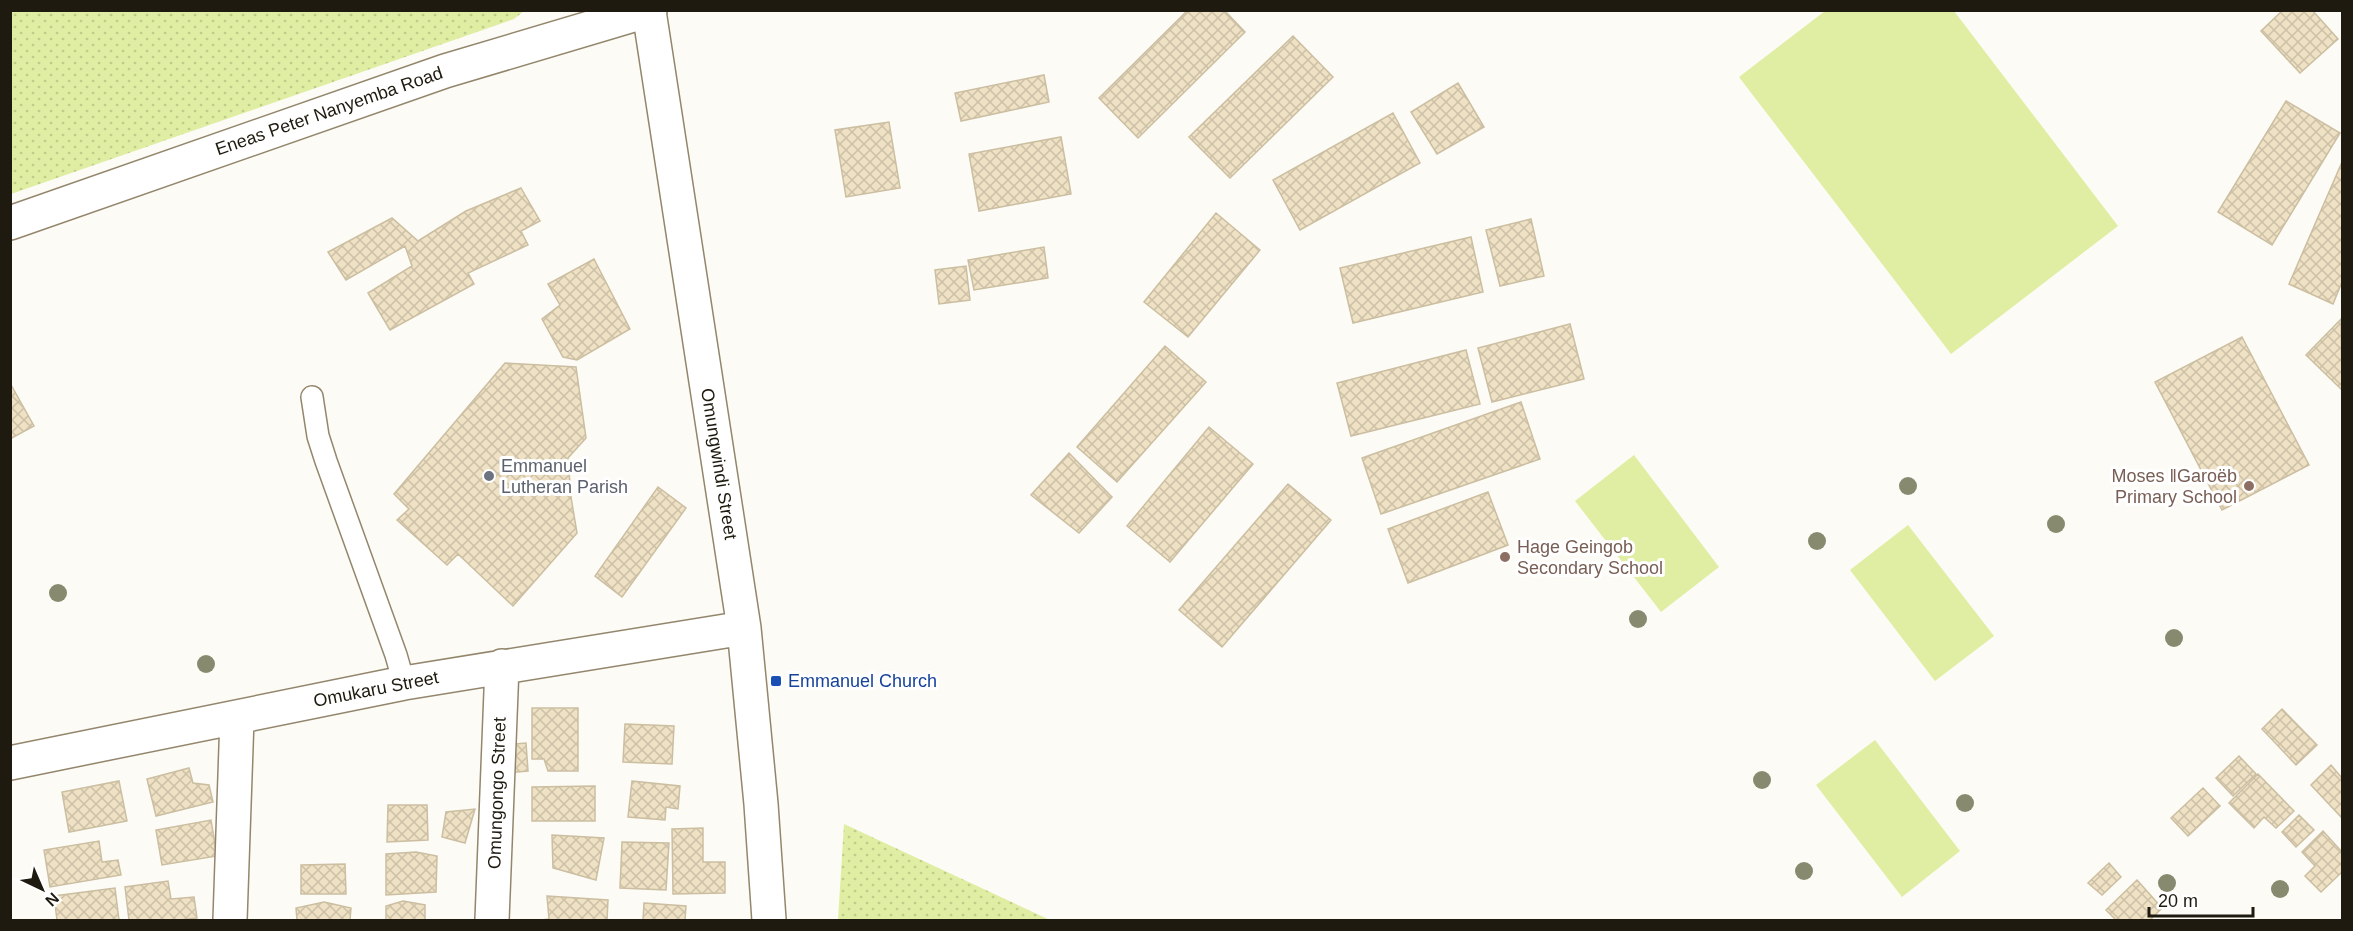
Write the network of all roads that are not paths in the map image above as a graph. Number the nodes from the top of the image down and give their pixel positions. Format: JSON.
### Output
{"nodes":[{"id":1,"x":649,"y":11,"type":"edge"},
{"id":2,"x":10,"y":223,"type":"edge"},
{"id":3,"x":312,"y":397,"type":"dead end"},
{"id":4,"x":744,"y":628,"type":"junction"},
{"id":5,"x":502,"y":666,"type":"junction"},
{"id":6,"x":404,"y":683,"type":"junction"},
{"id":7,"x":237,"y":718,"type":"junction"},
{"id":8,"x":10,"y":763,"type":"edge"},
{"id":9,"x":230,"y":921,"type":"edge"},
{"id":10,"x":492,"y":921,"type":"edge"},
{"id":11,"x":769,"y":921,"type":"edge"}],
"edges":[{"from":1,"to":2,"type":"street","name":"Eneas Peter Nanyemba Road"},
{"from":1,"to":4,"type":"street","name":"Omungwindi Street"},
{"from":3,"to":6,"type":"lane"},
{"from":4,"to":5,"type":"street","name":"Omukaru Street"},
{"from":4,"to":11,"type":"street","name":"Omungwindi Street"},
{"from":5,"to":6,"type":"street","name":"Omukaru Street"},
{"from":5,"to":10,"type":"street","name":"Omungongo Street"},
{"from":6,"to":7,"type":"street","name":"Omukaru Street"},
{"from":7,"to":8,"type":"street","name":"Omukaru Street"},
{"from":7,"to":9,"type":"street"}]}
